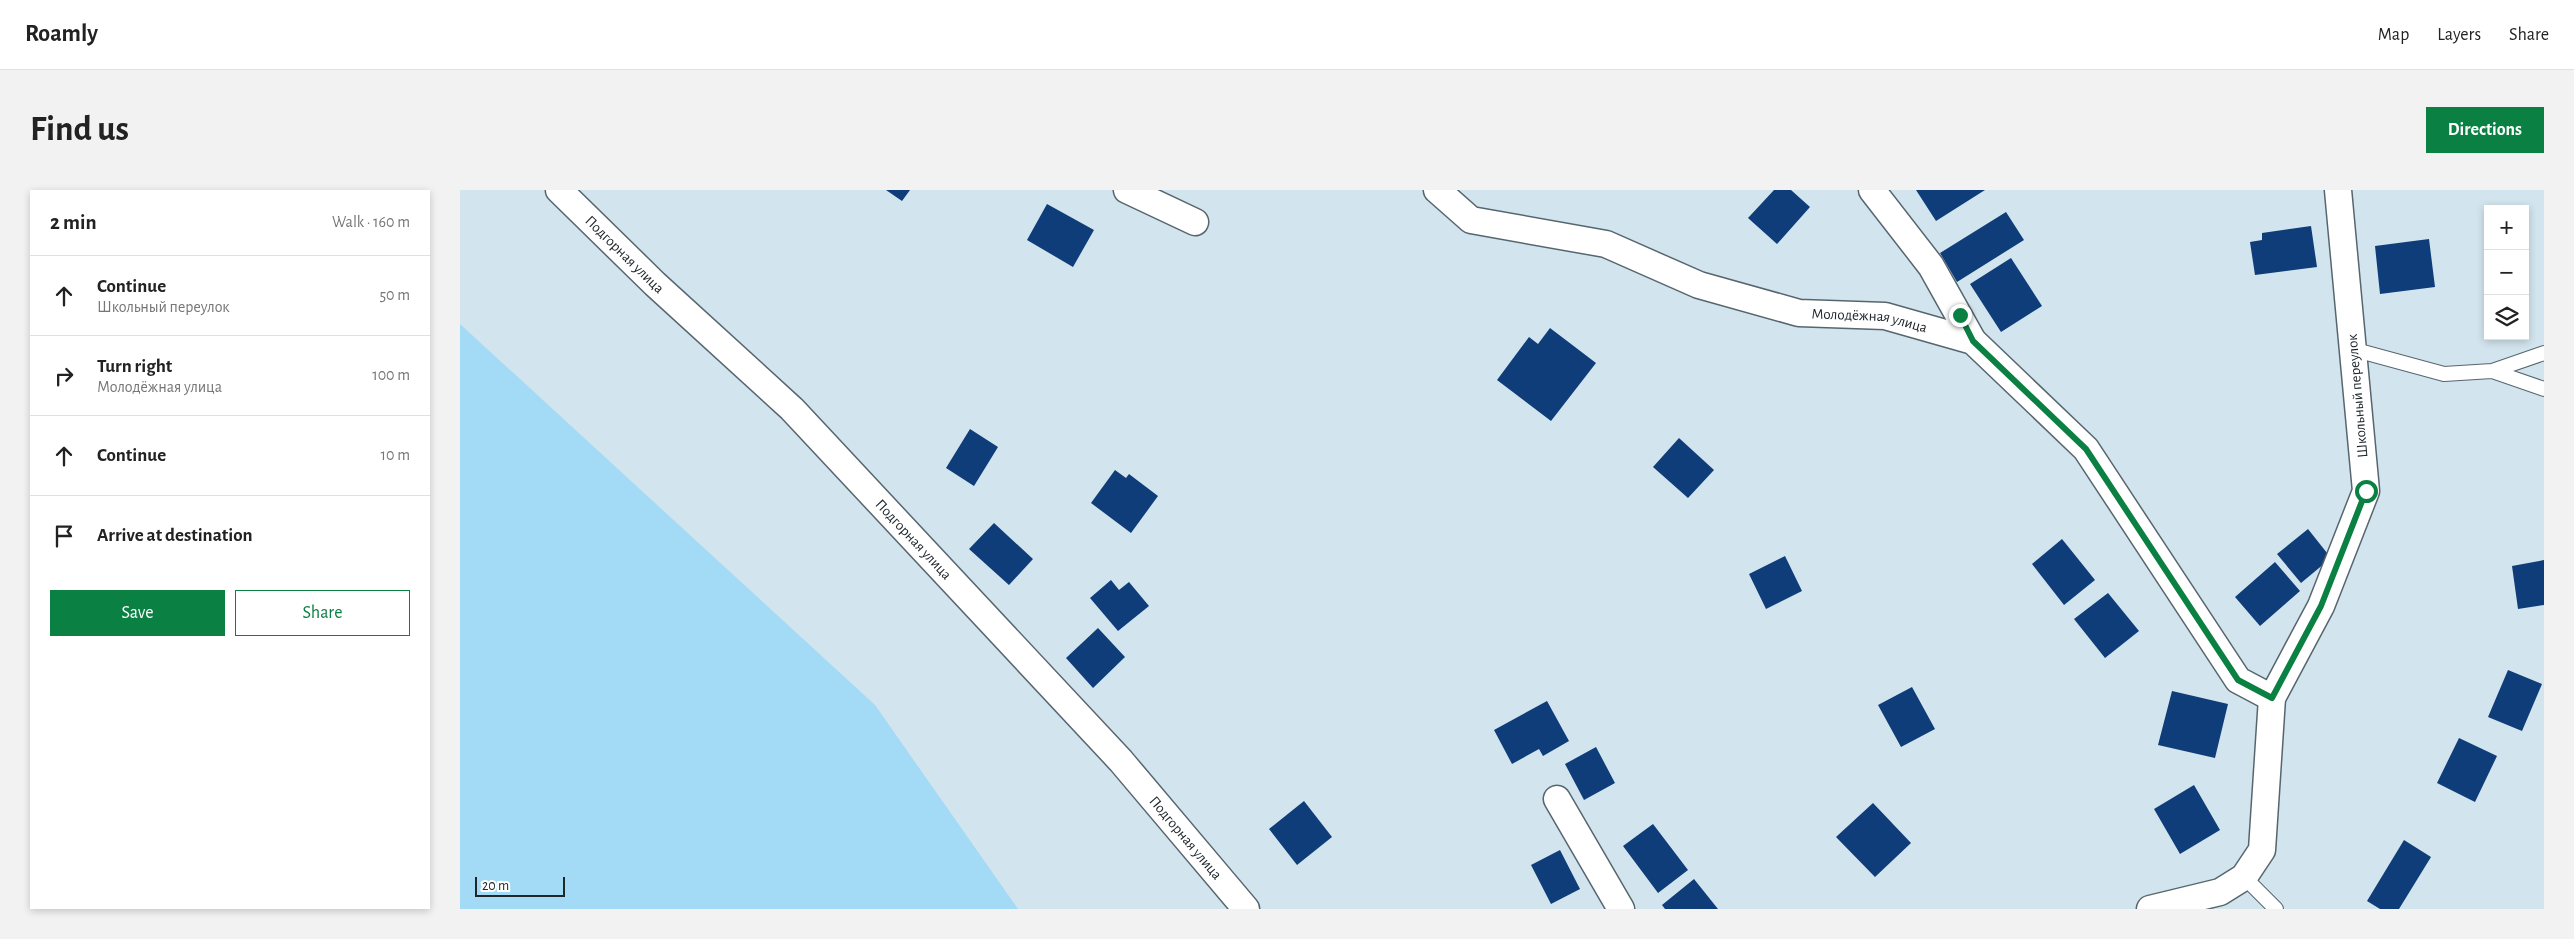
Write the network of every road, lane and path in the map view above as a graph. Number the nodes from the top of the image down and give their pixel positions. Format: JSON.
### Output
{"nodes":[{"id":1,"x":559,"y":190,"type":"edge"},
{"id":2,"x":1127,"y":190,"type":"edge"},
{"id":3,"x":1437,"y":190,"type":"edge"},
{"id":4,"x":1872,"y":190,"type":"edge"},
{"id":5,"x":2338,"y":190,"type":"edge"},
{"id":6,"x":1194,"y":222,"type":"dead end"},
{"id":7,"x":1973,"y":341,"type":"junction"},
{"id":8,"x":2352,"y":349,"type":"junction"},
{"id":9,"x":2544,"y":354,"type":"edge"},
{"id":10,"x":2492,"y":371,"type":"junction"},
{"id":11,"x":2544,"y":389,"type":"edge"},
{"id":12,"x":2272,"y":698,"type":"junction"},
{"id":13,"x":1557,"y":799,"type":"dead end"},
{"id":14,"x":2244,"y":877,"type":"junction"},
{"id":15,"x":1246,"y":909,"type":"edge"},
{"id":16,"x":1621,"y":909,"type":"edge"},
{"id":17,"x":2150,"y":909,"type":"edge"},
{"id":18,"x":2276,"y":909,"type":"edge"}],
"edges":[{"from":1,"to":15,"type":"street","name":"Подгорная улица"},
{"from":2,"to":6,"type":"street"},
{"from":3,"to":7,"type":"street","name":"Молодёжная улица"},
{"from":4,"to":7,"type":"street"},
{"from":5,"to":8,"type":"street","name":"Школьный переулок"},
{"from":7,"to":12,"type":"street","name":"Молодёжная улица"},
{"from":8,"to":10,"type":"lane"},
{"from":8,"to":12,"type":"street","name":"Школьный переулок"},
{"from":9,"to":10,"type":"lane"},
{"from":10,"to":11,"type":"lane"},
{"from":12,"to":14,"type":"street","name":"Школьный переулок"},
{"from":13,"to":16,"type":"street"},
{"from":14,"to":17,"type":"street"},
{"from":14,"to":18,"type":"lane"}]}
